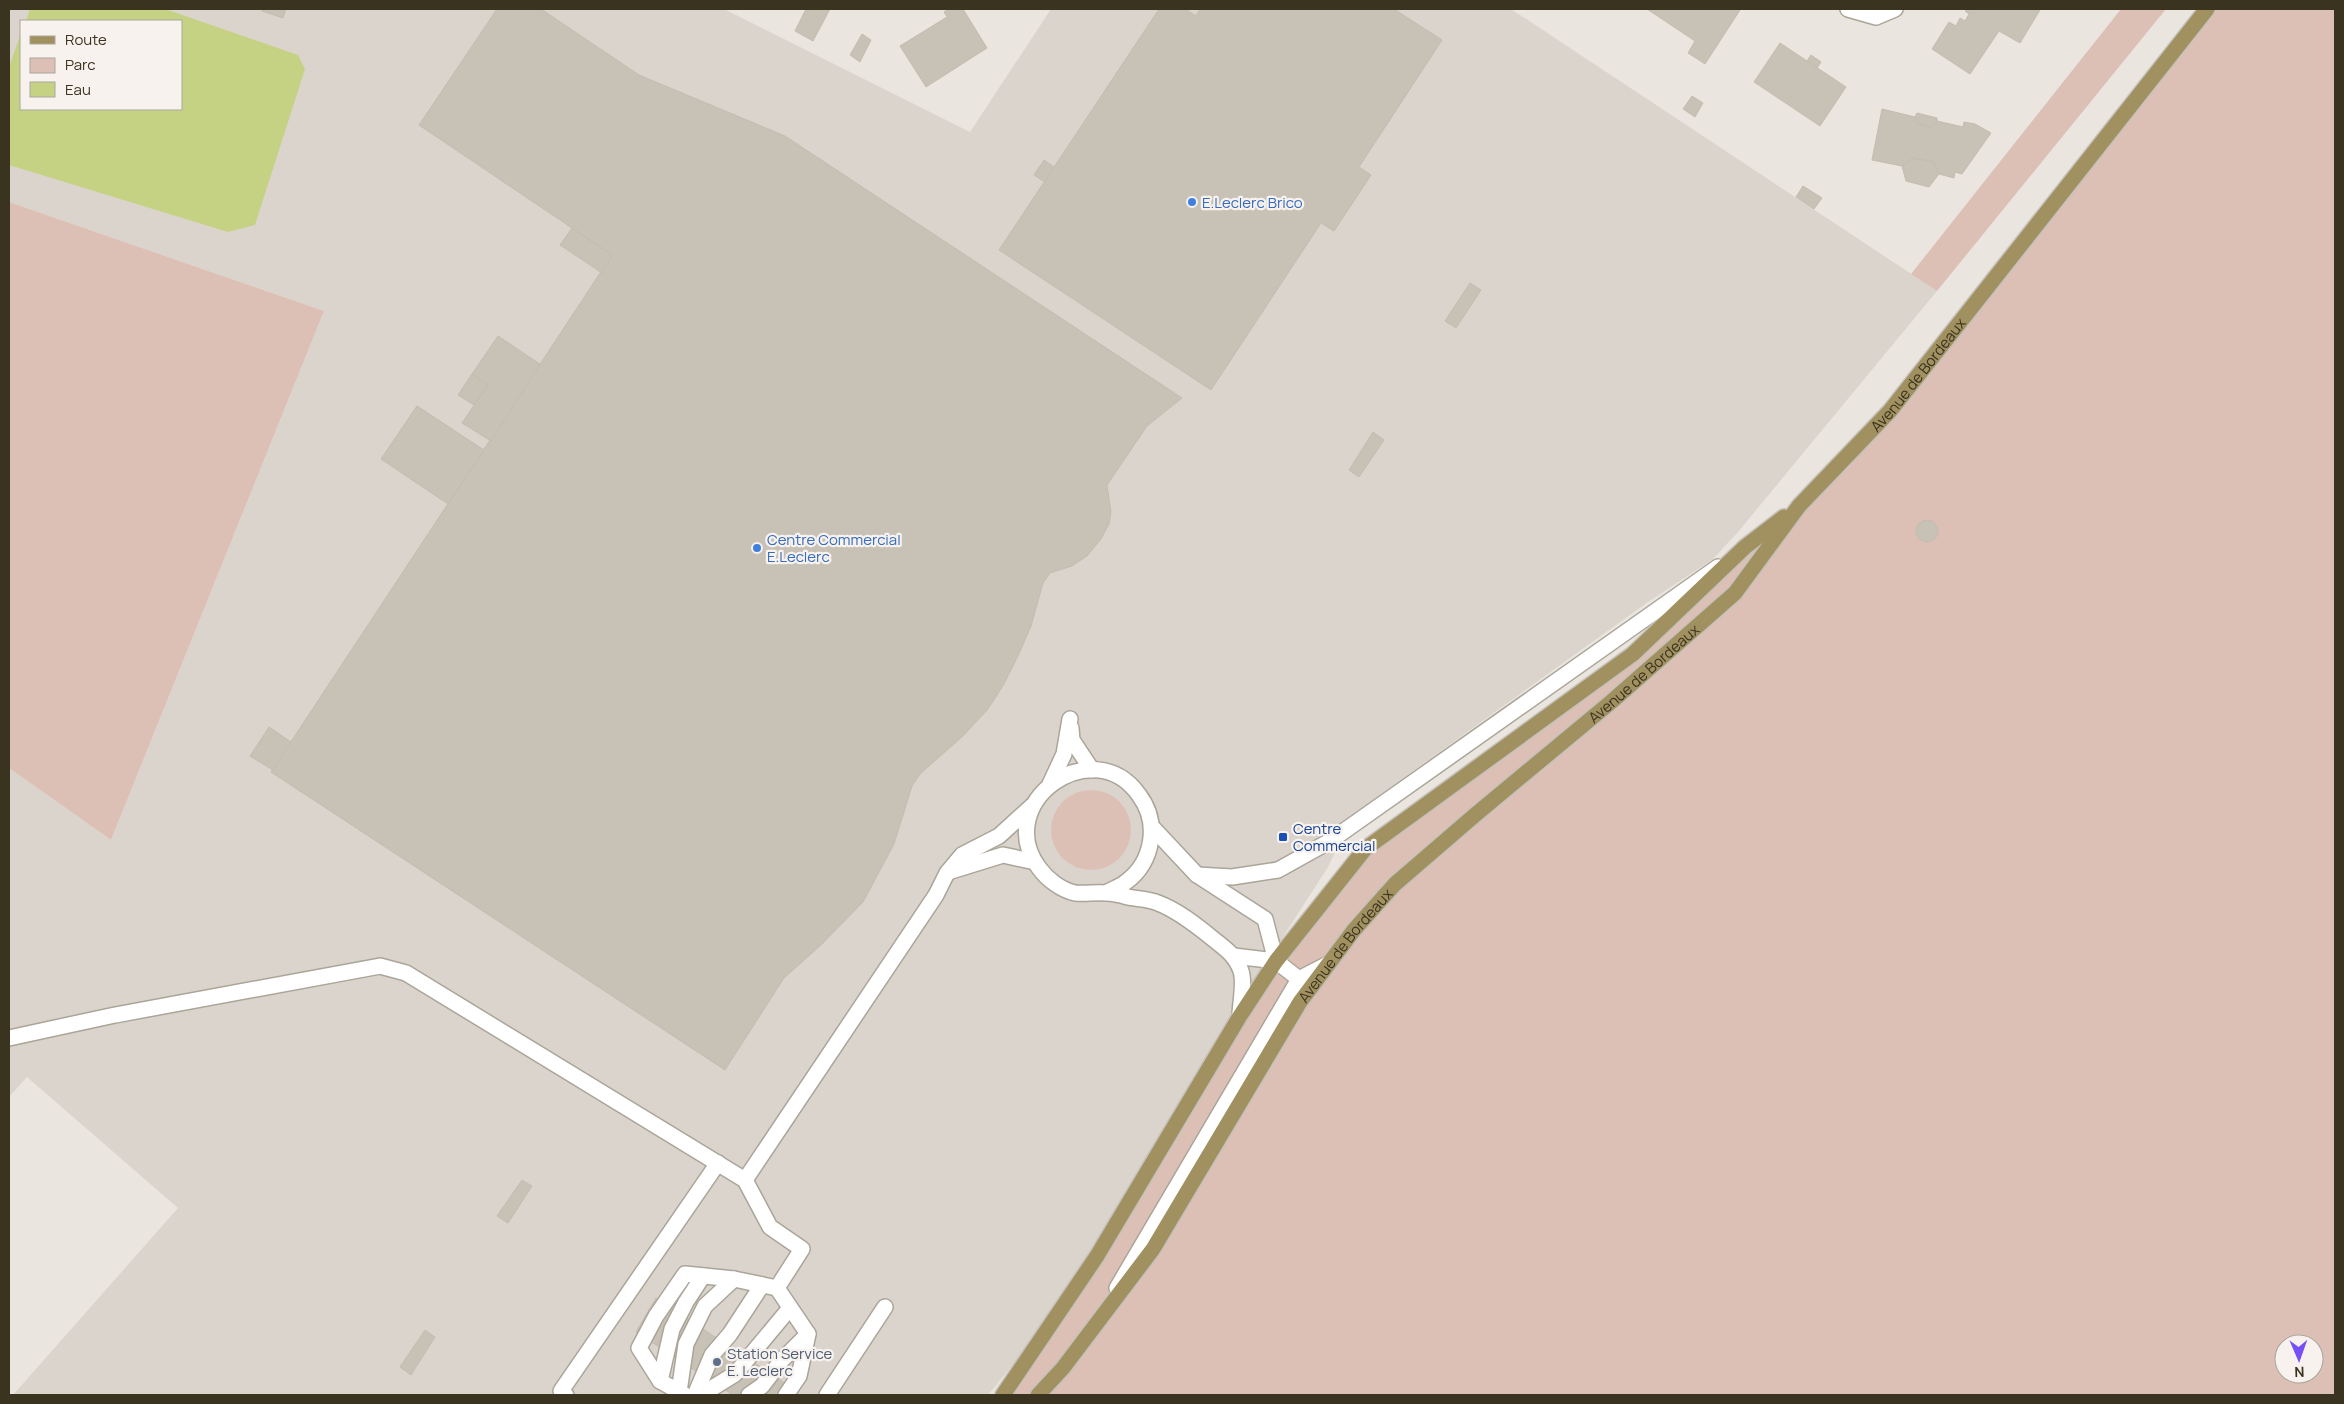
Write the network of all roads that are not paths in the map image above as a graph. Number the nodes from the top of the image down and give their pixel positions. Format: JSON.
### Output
{"nodes":[{"id":1,"x":1848,"y":9,"type":"edge"},
{"id":2,"x":1895,"y":9,"type":"edge"},
{"id":3,"x":2207,"y":9,"type":"edge"},
{"id":4,"x":1799,"y":506,"type":"junction"},
{"id":5,"x":1745,"y":547,"type":"junction"},
{"id":6,"x":1092,"y":770,"type":"junction"},
{"id":7,"x":1049,"y":785,"type":"junction"},
{"id":8,"x":1032,"y":806,"type":"junction"},
{"id":9,"x":1152,"y":827,"type":"junction"},
{"id":10,"x":1035,"y":862,"type":"junction"},
{"id":11,"x":947,"y":873,"type":"junction"},
{"id":12,"x":1197,"y":875,"type":"junction"},
{"id":13,"x":1106,"y":892,"type":"junction"},
{"id":14,"x":1234,"y":956,"type":"junction"},
{"id":15,"x":1276,"y":961,"type":"junction"},
{"id":16,"x":1328,"y":964,"type":"junction"},
{"id":17,"x":1299,"y":979,"type":"junction"},
{"id":18,"x":1240,"y":1016,"type":"junction"},
{"id":19,"x":9,"y":1038,"type":"edge"},
{"id":20,"x":718,"y":1163,"type":"junction"},
{"id":21,"x":745,"y":1180,"type":"junction"},
{"id":22,"x":703,"y":1276,"type":"junction"},
{"id":23,"x":734,"y":1279,"type":"junction"},
{"id":24,"x":769,"y":1287,"type":"junction"},
{"id":25,"x":885,"y":1307,"type":"dead end"},
{"id":26,"x":790,"y":1308,"type":"junction"},
{"id":27,"x":808,"y":1334,"type":"junction"},
{"id":28,"x":1089,"y":1335,"type":"junction"},
{"id":29,"x":660,"y":1381,"type":"junction"},
{"id":30,"x":682,"y":1394,"type":"edge"},
{"id":31,"x":566,"y":1395,"type":"edge"},
{"id":32,"x":695,"y":1395,"type":"edge"},
{"id":33,"x":701,"y":1395,"type":"edge"},
{"id":34,"x":749,"y":1395,"type":"edge"},
{"id":35,"x":786,"y":1395,"type":"edge"},
{"id":36,"x":827,"y":1395,"type":"edge"},
{"id":37,"x":1003,"y":1395,"type":"edge"},
{"id":38,"x":1038,"y":1395,"type":"edge"}],
"edges":[{"from":1,"to":2,"type":"street"},
{"from":3,"to":4,"type":"main road","name":"Avenue de Bordeaux"},
{"from":4,"to":5,"type":"main road","name":"Avenue de Bordeaux"},
{"from":4,"to":16,"type":"main road","name":"Avenue de Bordeaux"},
{"from":5,"to":12,"type":"street"},
{"from":5,"to":15,"type":"main road","name":"Avenue de Bordeaux"},
{"from":6,"to":7,"type":"street"},
{"from":6,"to":7,"type":"street"},
{"from":6,"to":9,"type":"street"},
{"from":7,"to":8,"type":"street"},
{"from":8,"to":10,"type":"street"},
{"from":8,"to":11,"type":"street"},
{"from":9,"to":12,"type":"street"},
{"from":9,"to":13,"type":"street"},
{"from":10,"to":11,"type":"street"},
{"from":10,"to":13,"type":"street"},
{"from":11,"to":21,"type":"street"},
{"from":12,"to":15,"type":"street"},
{"from":13,"to":14,"type":"street"},
{"from":14,"to":15,"type":"street"},
{"from":14,"to":18,"type":"street"},
{"from":15,"to":17,"type":"street"},
{"from":15,"to":18,"type":"main road","name":"Avenue de Bordeaux"},
{"from":16,"to":17,"type":"street"},
{"from":16,"to":28,"type":"main road","name":"Avenue de Bordeaux"},
{"from":17,"to":28,"type":"street"},
{"from":18,"to":37,"type":"main road","name":"Avenue de Bordeaux"},
{"from":19,"to":20,"type":"street"},
{"from":20,"to":21,"type":"street"},
{"from":20,"to":31,"type":"street"},
{"from":21,"to":24,"type":"street"},
{"from":22,"to":23,"type":"street"},
{"from":22,"to":29,"type":"street"},
{"from":22,"to":29,"type":"street"},
{"from":23,"to":24,"type":"street"},
{"from":23,"to":30,"type":"street"},
{"from":24,"to":26,"type":"street"},
{"from":24,"to":32,"type":"street"},
{"from":25,"to":36,"type":"street"},
{"from":26,"to":27,"type":"street"},
{"from":26,"to":33,"type":"street"},
{"from":27,"to":34,"type":"street"},
{"from":27,"to":35,"type":"street"},
{"from":28,"to":38,"type":"main road","name":"Avenue de Bordeaux"},
{"from":29,"to":30,"type":"street"}]}
